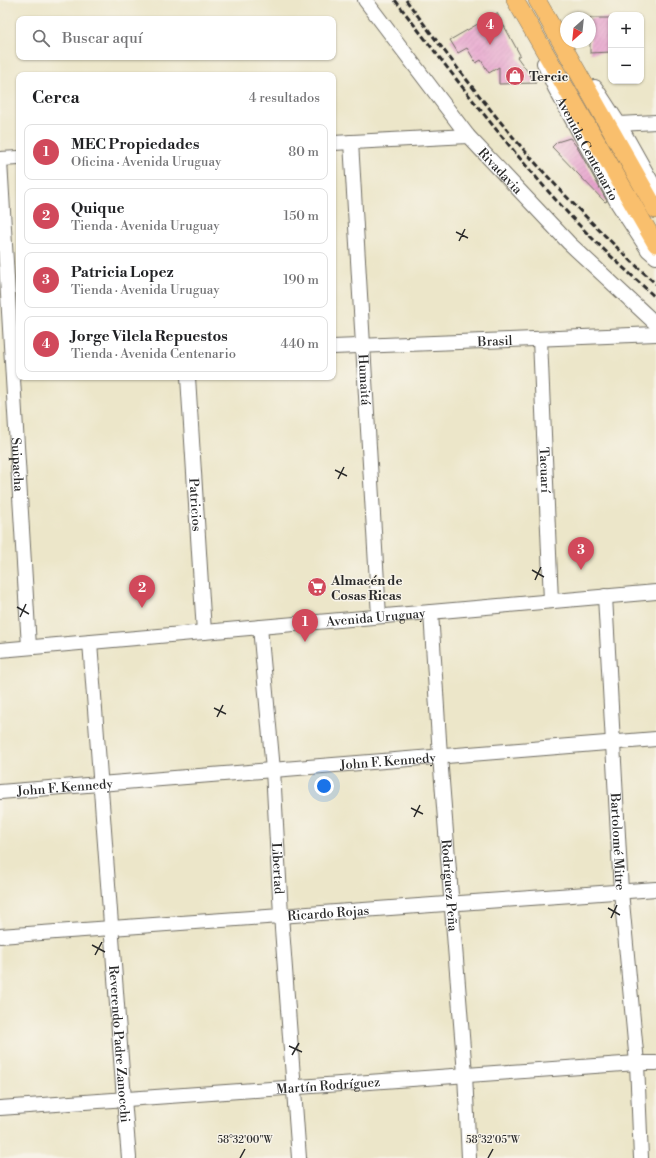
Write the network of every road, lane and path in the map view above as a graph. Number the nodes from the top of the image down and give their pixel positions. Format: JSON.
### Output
{"nodes":[{"id":1,"x":365,"y":0,"type":"edge"},
{"id":2,"x":539,"y":4,"type":"edge"},
{"id":3,"x":518,"y":5,"type":"edge"},
{"id":4,"x":656,"y":122,"type":"edge"},
{"id":5,"x":619,"y":124,"type":"junction"},
{"id":6,"x":468,"y":136,"type":"junction"},
{"id":7,"x":351,"y":142,"type":"junction"},
{"id":8,"x":336,"y":143,"type":"edge"},
{"id":9,"x":16,"y":158,"type":"edge"},
{"id":10,"x":0,"y":160,"type":"edge"},
{"id":11,"x":656,"y":190,"type":"edge"},
{"id":12,"x":656,"y":210,"type":"edge"},
{"id":13,"x":653,"y":250,"type":"edge"},
{"id":14,"x":656,"y":324,"type":"edge"},
{"id":15,"x":656,"y":334,"type":"edge"},
{"id":16,"x":540,"y":339,"type":"junction"},
{"id":17,"x":363,"y":346,"type":"junction"},
{"id":18,"x":336,"y":347,"type":"edge"},
{"id":19,"x":10,"y":361,"type":"edge"},
{"id":20,"x":188,"y":380,"type":"edge"},
{"id":21,"x":656,"y":592,"type":"edge"},
{"id":22,"x":605,"y":596,"type":"junction"},
{"id":23,"x":551,"y":601,"type":"junction"},
{"id":24,"x":431,"y":612,"type":"junction"},
{"id":25,"x":379,"y":616,"type":"junction"},
{"id":26,"x":260,"y":627,"type":"junction"},
{"id":27,"x":204,"y":632,"type":"junction"},
{"id":28,"x":90,"y":642,"type":"junction"},
{"id":29,"x":29,"y":647,"type":"junction"},
{"id":30,"x":0,"y":650,"type":"edge"},
{"id":31,"x":656,"y":739,"type":"edge"},
{"id":32,"x":614,"y":743,"type":"junction"},
{"id":33,"x":440,"y":756,"type":"junction"},
{"id":34,"x":273,"y":770,"type":"junction"},
{"id":35,"x":102,"y":784,"type":"junction"},
{"id":36,"x":0,"y":792,"type":"edge"},
{"id":37,"x":656,"y":889,"type":"edge"},
{"id":38,"x":621,"y":891,"type":"junction"},
{"id":39,"x":453,"y":904,"type":"junction"},
{"id":40,"x":281,"y":915,"type":"junction"},
{"id":41,"x":111,"y":928,"type":"junction"},
{"id":42,"x":0,"y":936,"type":"edge"},
{"id":43,"x":638,"y":1063,"type":"junction"},
{"id":44,"x":656,"y":1063,"type":"edge"},
{"id":45,"x":465,"y":1074,"type":"junction"},
{"id":46,"x":294,"y":1087,"type":"junction"},
{"id":47,"x":124,"y":1099,"type":"junction"},
{"id":48,"x":0,"y":1108,"type":"edge"},
{"id":49,"x":129,"y":1158,"type":"edge"},
{"id":50,"x":299,"y":1158,"type":"edge"},
{"id":51,"x":469,"y":1158,"type":"edge"},
{"id":52,"x":641,"y":1158,"type":"edge"}],
"edges":[{"from":1,"to":6,"type":"street","name":"Rivadavia"},
{"from":2,"to":5,"type":"street"},
{"from":2,"to":12,"type":"main road"},
{"from":3,"to":13,"type":"main road"},
{"from":4,"to":5,"type":"street"},
{"from":5,"to":11,"type":"street"},
{"from":6,"to":7,"type":"street"},
{"from":6,"to":14,"type":"street","name":"Rivadavia"},
{"from":7,"to":8,"type":"street"},
{"from":7,"to":17,"type":"street","name":"Humaitá"},
{"from":9,"to":10,"type":"street"},
{"from":10,"to":19,"type":"street","name":"Suipacha"},
{"from":15,"to":16,"type":"street","name":"Brasil"},
{"from":16,"to":17,"type":"street","name":"Brasil"},
{"from":16,"to":23,"type":"street","name":"Tacuarí"},
{"from":17,"to":18,"type":"street","name":"Brasil"},
{"from":17,"to":25,"type":"street","name":"Humaitá"},
{"from":19,"to":29,"type":"street","name":"Suipacha"},
{"from":20,"to":27,"type":"street","name":"Patricios"},
{"from":21,"to":22,"type":"street","name":"Avenida Uruguay"},
{"from":22,"to":23,"type":"street","name":"Avenida Uruguay"},
{"from":22,"to":32,"type":"street","name":"Bartolomé Mitre"},
{"from":23,"to":24,"type":"street","name":"Avenida Uruguay"},
{"from":24,"to":25,"type":"street","name":"Avenida Uruguay"},
{"from":24,"to":33,"type":"street","name":"Rodríguez Peña"},
{"from":25,"to":26,"type":"street","name":"Avenida Uruguay"},
{"from":26,"to":27,"type":"street","name":"Avenida Uruguay"},
{"from":26,"to":34,"type":"street","name":"Libertad"},
{"from":27,"to":28,"type":"street","name":"Avenida Uruguay"},
{"from":28,"to":29,"type":"street","name":"Avenida Uruguay"},
{"from":28,"to":35,"type":"street","name":"Reverendo Padre Zanocchi"},
{"from":29,"to":30,"type":"street","name":"Avenida Uruguay"},
{"from":31,"to":32,"type":"street","name":"John F. Kennedy"},
{"from":32,"to":33,"type":"street","name":"John F. Kennedy"},
{"from":32,"to":38,"type":"street","name":"Bartolomé Mitre"},
{"from":33,"to":34,"type":"street","name":"John F. Kennedy"},
{"from":33,"to":39,"type":"street","name":"Rodríguez Peña"},
{"from":34,"to":35,"type":"street","name":"John F. Kennedy"},
{"from":34,"to":40,"type":"street","name":"Libertad"},
{"from":35,"to":36,"type":"street","name":"John F. Kennedy"},
{"from":35,"to":41,"type":"street","name":"Reverendo Padre Zanocchi"},
{"from":37,"to":38,"type":"street","name":"Ricardo Rojas"},
{"from":38,"to":39,"type":"street","name":"Ricardo Rojas"},
{"from":38,"to":43,"type":"street","name":"Bartolomé Mitre"},
{"from":39,"to":40,"type":"street","name":"Ricardo Rojas"},
{"from":39,"to":45,"type":"street","name":"Rodríguez Peña"},
{"from":40,"to":41,"type":"street","name":"Ricardo Rojas"},
{"from":40,"to":46,"type":"street","name":"Libertad"},
{"from":41,"to":42,"type":"street","name":"Ricardo Rojas"},
{"from":41,"to":47,"type":"street","name":"Reverendo Padre Zanocchi"},
{"from":43,"to":44,"type":"street","name":"Martín Rodríguez"},
{"from":43,"to":45,"type":"street","name":"Martín Rodríguez"},
{"from":43,"to":52,"type":"street","name":"Bartolomé Mitre"},
{"from":45,"to":46,"type":"street","name":"Martín Rodríguez"},
{"from":45,"to":51,"type":"street","name":"Rodríguez Peña"},
{"from":46,"to":47,"type":"street","name":"Martín Rodríguez"},
{"from":46,"to":50,"type":"street","name":"Libertad"},
{"from":47,"to":48,"type":"street","name":"Martín Rodríguez"},
{"from":47,"to":49,"type":"street","name":"Reverendo Padre Zanocchi"}]}
